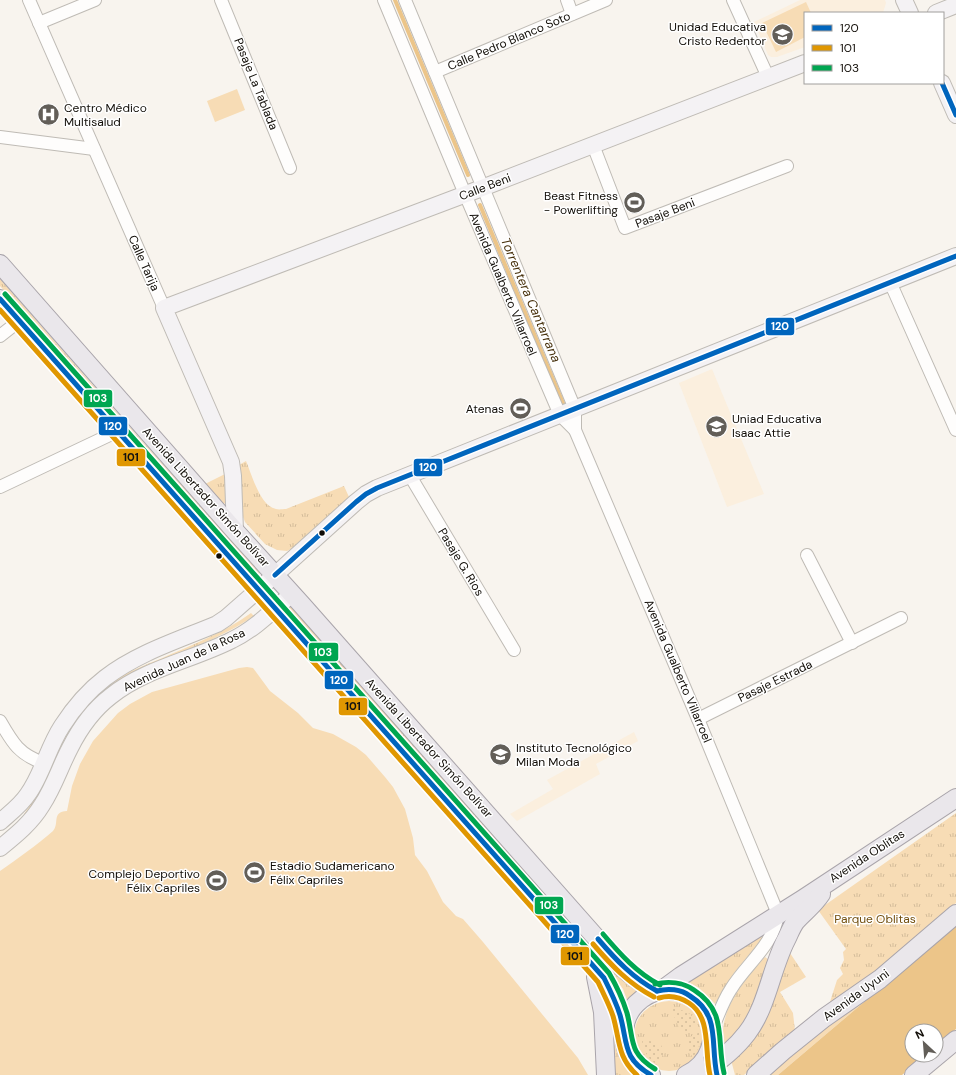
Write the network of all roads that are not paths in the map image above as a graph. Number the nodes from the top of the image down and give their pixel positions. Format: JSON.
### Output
{"nodes":[{"id":1,"x":29,"y":0,"type":"edge"},
{"id":2,"x":95,"y":0,"type":"edge"},
{"id":3,"x":222,"y":0,"type":"edge"},
{"id":4,"x":384,"y":0,"type":"edge"},
{"id":5,"x":405,"y":0,"type":"edge"},
{"id":6,"x":567,"y":0,"type":"edge"},
{"id":7,"x":606,"y":0,"type":"edge"},
{"id":8,"x":733,"y":0,"type":"edge"},
{"id":9,"x":904,"y":0,"type":"edge"},
{"id":10,"x":956,"y":5,"type":"edge"},
{"id":11,"x":910,"y":12,"type":"edge"},
{"id":12,"x":938,"y":12,"type":"edge"},
{"id":13,"x":572,"y":14,"type":"junction"},
{"id":14,"x":39,"y":23,"type":"junction"},
{"id":15,"x":804,"y":63,"type":"edge"},
{"id":16,"x":435,"y":72,"type":"junction"},
{"id":17,"x":768,"y":77,"type":"junction"},
{"id":18,"x":942,"y":84,"type":"edge"},
{"id":19,"x":956,"y":115,"type":"edge"},
{"id":20,"x":0,"y":137,"type":"edge"},
{"id":21,"x":593,"y":145,"type":"junction"},
{"id":22,"x":94,"y":149,"type":"junction"},
{"id":23,"x":787,"y":166,"type":"dead end"},
{"id":24,"x":290,"y":168,"type":"dead end"},
{"id":25,"x":482,"y":188,"type":"junction"},
{"id":26,"x":465,"y":194,"type":"junction"},
{"id":27,"x":956,"y":256,"type":"edge"},
{"id":28,"x":0,"y":264,"type":"edge"},
{"id":29,"x":890,"y":282,"type":"junction"},
{"id":30,"x":0,"y":299,"type":"edge"},
{"id":31,"x":164,"y":308,"type":"junction"},
{"id":32,"x":19,"y":320,"type":"junction"},
{"id":33,"x":0,"y":336,"type":"edge"},
{"id":34,"x":575,"y":409,"type":"junction"},
{"id":35,"x":560,"y":415,"type":"junction"},
{"id":36,"x":576,"y":430,"type":"junction"},
{"id":37,"x":956,"y":430,"type":"edge"},
{"id":38,"x":118,"y":431,"type":"junction"},
{"id":39,"x":408,"y":474,"type":"junction"},
{"id":40,"x":0,"y":487,"type":"edge"},
{"id":41,"x":235,"y":531,"type":"junction"},
{"id":42,"x":807,"y":555,"type":"dead end"},
{"id":43,"x":276,"y":576,"type":"junction"},
{"id":44,"x":259,"y":590,"type":"junction"},
{"id":45,"x":292,"y":594,"type":"junction"},
{"id":46,"x":275,"y":608,"type":"junction"},
{"id":47,"x":901,"y":618,"type":"dead end"},
{"id":48,"x":852,"y":643,"type":"junction"},
{"id":49,"x":514,"y":650,"type":"dead end"},
{"id":50,"x":698,"y":719,"type":"junction"},
{"id":51,"x":0,"y":721,"type":"edge"},
{"id":52,"x":44,"y":763,"type":"junction"},
{"id":53,"x":956,"y":798,"type":"edge"},
{"id":54,"x":3,"y":819,"type":"edge"},
{"id":55,"x":20,"y":832,"type":"junction"},
{"id":56,"x":0,"y":848,"type":"edge"},
{"id":57,"x":828,"y":882,"type":"junction"},
{"id":58,"x":778,"y":914,"type":"junction"},
{"id":59,"x":956,"y":914,"type":"edge"},
{"id":60,"x":590,"y":962,"type":"junction"},
{"id":61,"x":660,"y":990,"type":"junction"},
{"id":62,"x":624,"y":1035,"type":"junction"},
{"id":63,"x":956,"y":1040,"type":"edge"},
{"id":64,"x":712,"y":1058,"type":"edge"},
{"id":65,"x":606,"y":1075,"type":"edge"},
{"id":66,"x":650,"y":1075,"type":"edge"},
{"id":67,"x":686,"y":1075,"type":"edge"},
{"id":68,"x":756,"y":1075,"type":"edge"},
{"id":69,"x":914,"y":1075,"type":"edge"}],
"edges":[{"from":1,"to":14,"type":"street","name":"Calle Tarija"},
{"from":2,"to":14,"type":"street"},
{"from":3,"to":24,"type":"street","name":"Pasaje La Tablada"},
{"from":4,"to":26,"type":"street","name":"Avenida Gualberto Villarroel"},
{"from":5,"to":16,"type":"street","name":"Avenida Gualberto Villarroel"},
{"from":6,"to":13,"type":"street"},
{"from":7,"to":13,"type":"street","name":"Calle Pedro Blanco Soto"},
{"from":8,"to":17,"type":"street"},
{"from":9,"to":11,"type":"main road"},
{"from":10,"to":12,"type":"main road"},
{"from":13,"to":16,"type":"street","name":"Calle Pedro Blanco Soto"},
{"from":14,"to":22,"type":"street","name":"Calle Tarija"},
{"from":15,"to":17,"type":"main road","name":"Calle Beni"},
{"from":16,"to":25,"type":"street","name":"Avenida Gualberto Villarroel"},
{"from":17,"to":21,"type":"main road","name":"Calle Beni"},
{"from":18,"to":19,"type":"main road"},
{"from":20,"to":22,"type":"street"},
{"from":21,"to":23,"type":"street","name":"Pasaje Beni"},
{"from":21,"to":25,"type":"main road","name":"Calle Beni"},
{"from":22,"to":31,"type":"street","name":"Calle Tarija"},
{"from":25,"to":26,"type":"main road","name":"Calle Beni"},
{"from":25,"to":34,"type":"street","name":"Avenida Gualberto Villarroel"},
{"from":26,"to":31,"type":"main road","name":"Calle Beni"},
{"from":26,"to":35,"type":"street","name":"Avenida Gualberto Villarroel"},
{"from":27,"to":29,"type":"main road","name":"Avenida Juan de la Rosa"},
{"from":28,"to":41,"type":"main road","name":"Avenida Libertador Simón Bolívar"},
{"from":29,"to":34,"type":"main road","name":"Avenida Juan de la Rosa"},
{"from":29,"to":37,"type":"street"},
{"from":30,"to":32,"type":"main road","name":"Avenida Libertador Simón Bolívar"},
{"from":31,"to":41,"type":"main road","name":"Calle Tarija"},
{"from":32,"to":33,"type":"street"},
{"from":32,"to":38,"type":"main road","name":"Avenida Libertador Simón Bolívar"},
{"from":34,"to":35,"type":"main road","name":"Avenida Juan de la Rosa"},
{"from":34,"to":36,"type":"street","name":"Avenida Gualberto Villarroel"},
{"from":35,"to":36,"type":"street","name":"Avenida Gualberto Villarroel"},
{"from":35,"to":39,"type":"main road","name":"Avenida Juan de la Rosa"},
{"from":36,"to":50,"type":"street","name":"Avenida Gualberto Villarroel"},
{"from":38,"to":40,"type":"street"},
{"from":38,"to":44,"type":"main road","name":"Avenida Libertador Simón Bolívar"},
{"from":39,"to":43,"type":"main road","name":"Avenida Juan de la Rosa"},
{"from":39,"to":49,"type":"street","name":"Pasaje G. Rios"},
{"from":41,"to":43,"type":"main road","name":"Avenida Libertador Simón Bolívar"},
{"from":42,"to":48,"type":"street"},
{"from":43,"to":44,"type":"main road","name":"Avenida Juan de la Rosa"},
{"from":43,"to":45,"type":"main road","name":"Avenida Libertador Simón Bolívar"},
{"from":44,"to":46,"type":"main road","name":"Avenida Libertador Simón Bolívar"},
{"from":44,"to":52,"type":"main road","name":"Avenida Juan de la Rosa"},
{"from":45,"to":46,"type":"main road","name":"Avenida Juan de la Rosa"},
{"from":45,"to":61,"type":"main road","name":"Avenida Libertador Simón Bolívar"},
{"from":46,"to":55,"type":"main road","name":"Avenida Juan de la Rosa"},
{"from":46,"to":60,"type":"main road","name":"Avenida Libertador Simón Bolívar"},
{"from":47,"to":48,"type":"street","name":"Pasaje Estrada"},
{"from":48,"to":50,"type":"street","name":"Pasaje Estrada"},
{"from":50,"to":58,"type":"street","name":"Avenida Gualberto Villarroel"},
{"from":51,"to":52,"type":"street"},
{"from":52,"to":54,"type":"main road","name":"Avenida Juan de la Rosa"},
{"from":53,"to":57,"type":"main road","name":"Avenida Oblitas"},
{"from":54,"to":55,"type":"main road"},
{"from":55,"to":56,"type":"main road","name":"Avenida Juan de la Rosa"},
{"from":57,"to":58,"type":"main road","name":"Avenida Oblitas"},
{"from":57,"to":64,"type":"main road"},
{"from":58,"to":61,"type":"main road","name":"Avenida Oblitas"},
{"from":58,"to":64,"type":"street"},
{"from":59,"to":68,"type":"main road","name":"Avenida Uyuni"},
{"from":60,"to":62,"type":"main road","name":"Avenida Libertador Simón Bolívar"},
{"from":60,"to":65,"type":"main road"},
{"from":61,"to":62,"type":"main road","name":"Avenida Oblitas"},
{"from":61,"to":64,"type":"main road"},
{"from":62,"to":66,"type":"main road","name":"Avenida Libertador Simón Bolívar"},
{"from":63,"to":69,"type":"main road"},
{"from":64,"to":67,"type":"main road"}]}
